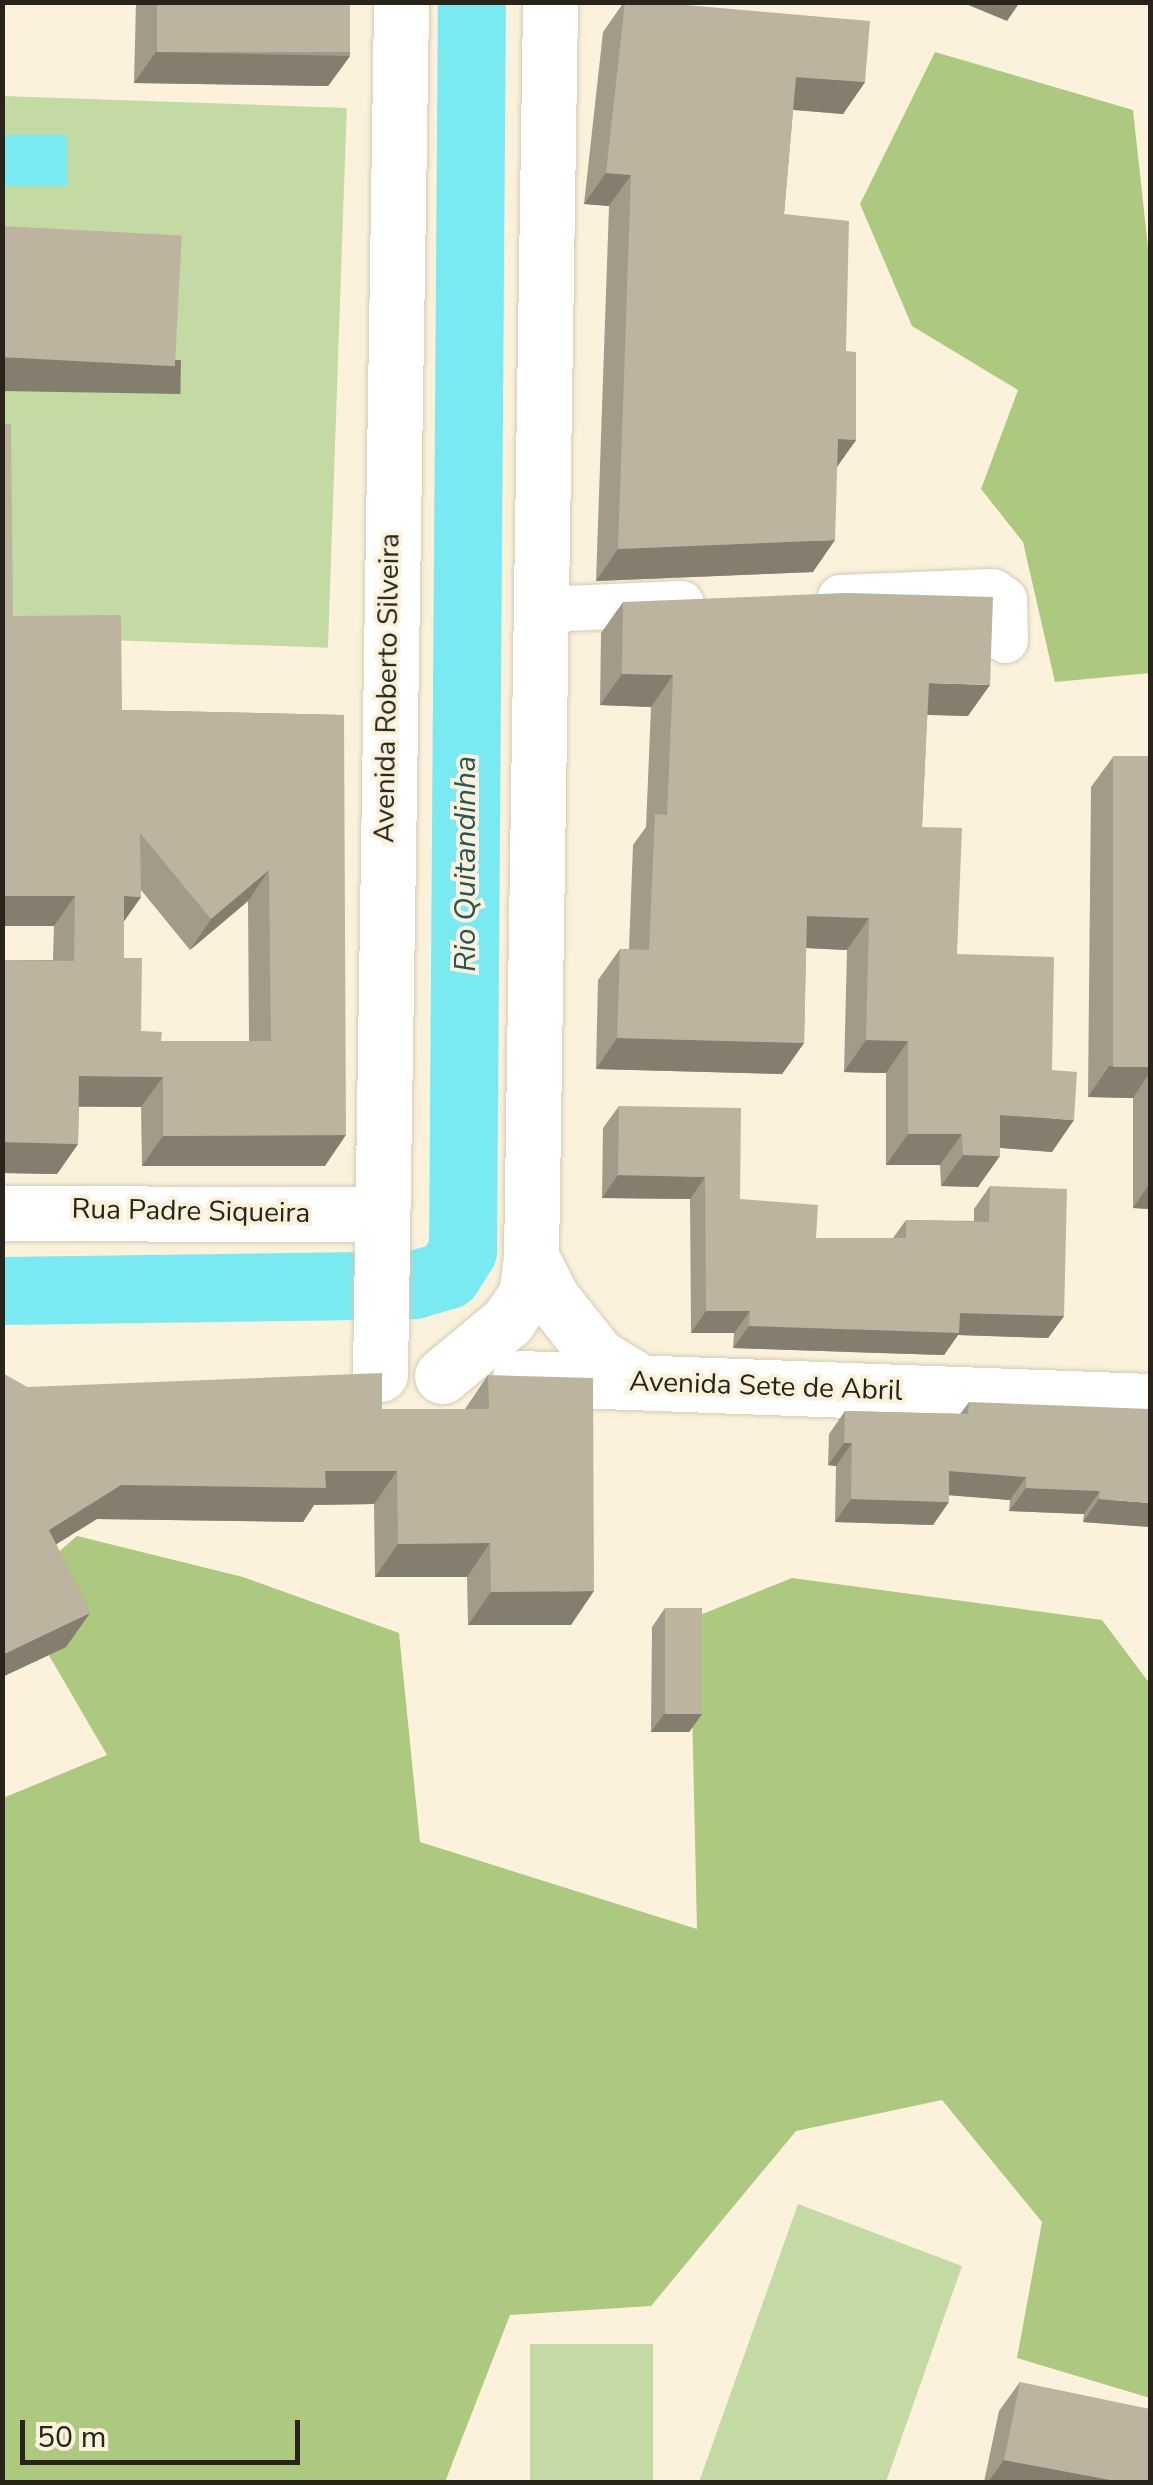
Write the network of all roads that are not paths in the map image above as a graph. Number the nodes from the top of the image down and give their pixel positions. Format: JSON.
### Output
{"nodes":[{"id":1,"x":401,"y":2,"type":"edge"},
{"id":2,"x":550,"y":2,"type":"edge"},
{"id":3,"x":798,"y":598,"type":"edge"},
{"id":4,"x":720,"y":601,"type":"edge"},
{"id":5,"x":542,"y":609,"type":"junction"},
{"id":6,"x":1005,"y":640,"type":"dead end"},
{"id":7,"x":2,"y":1213,"type":"edge"},
{"id":8,"x":379,"y":1221,"type":"junction"},
{"id":9,"x":531,"y":1257,"type":"junction"},
{"id":10,"x":381,"y":1354,"type":"junction"},
{"id":11,"x":442,"y":1376,"type":"junction"},
{"id":12,"x":321,"y":1377,"type":"edge"},
{"id":13,"x":640,"y":1382,"type":"junction"},
{"id":14,"x":1150,"y":1401,"type":"edge"}],
"edges":[{"from":1,"to":8,"type":"main road","name":"Avenida Roberto Silveira"},
{"from":2,"to":5,"type":"main road"},
{"from":3,"to":6,"type":"street"},
{"from":4,"to":5,"type":"street"},
{"from":5,"to":9,"type":"main road"},
{"from":7,"to":8,"type":"main road","name":"Rua Padre Siqueira"},
{"from":8,"to":10,"type":"main road","name":"Avenida Roberto Silveira"},
{"from":9,"to":11,"type":"main road"},
{"from":9,"to":13,"type":"main road"},
{"from":10,"to":11,"type":"main road","name":"Avenida Sete de Abril"},
{"from":10,"to":12,"type":"main road","name":"Avenida Sete de Abril"},
{"from":11,"to":13,"type":"main road","name":"Avenida Sete de Abril"},
{"from":13,"to":14,"type":"main road","name":"Avenida Sete de Abril"}]}
